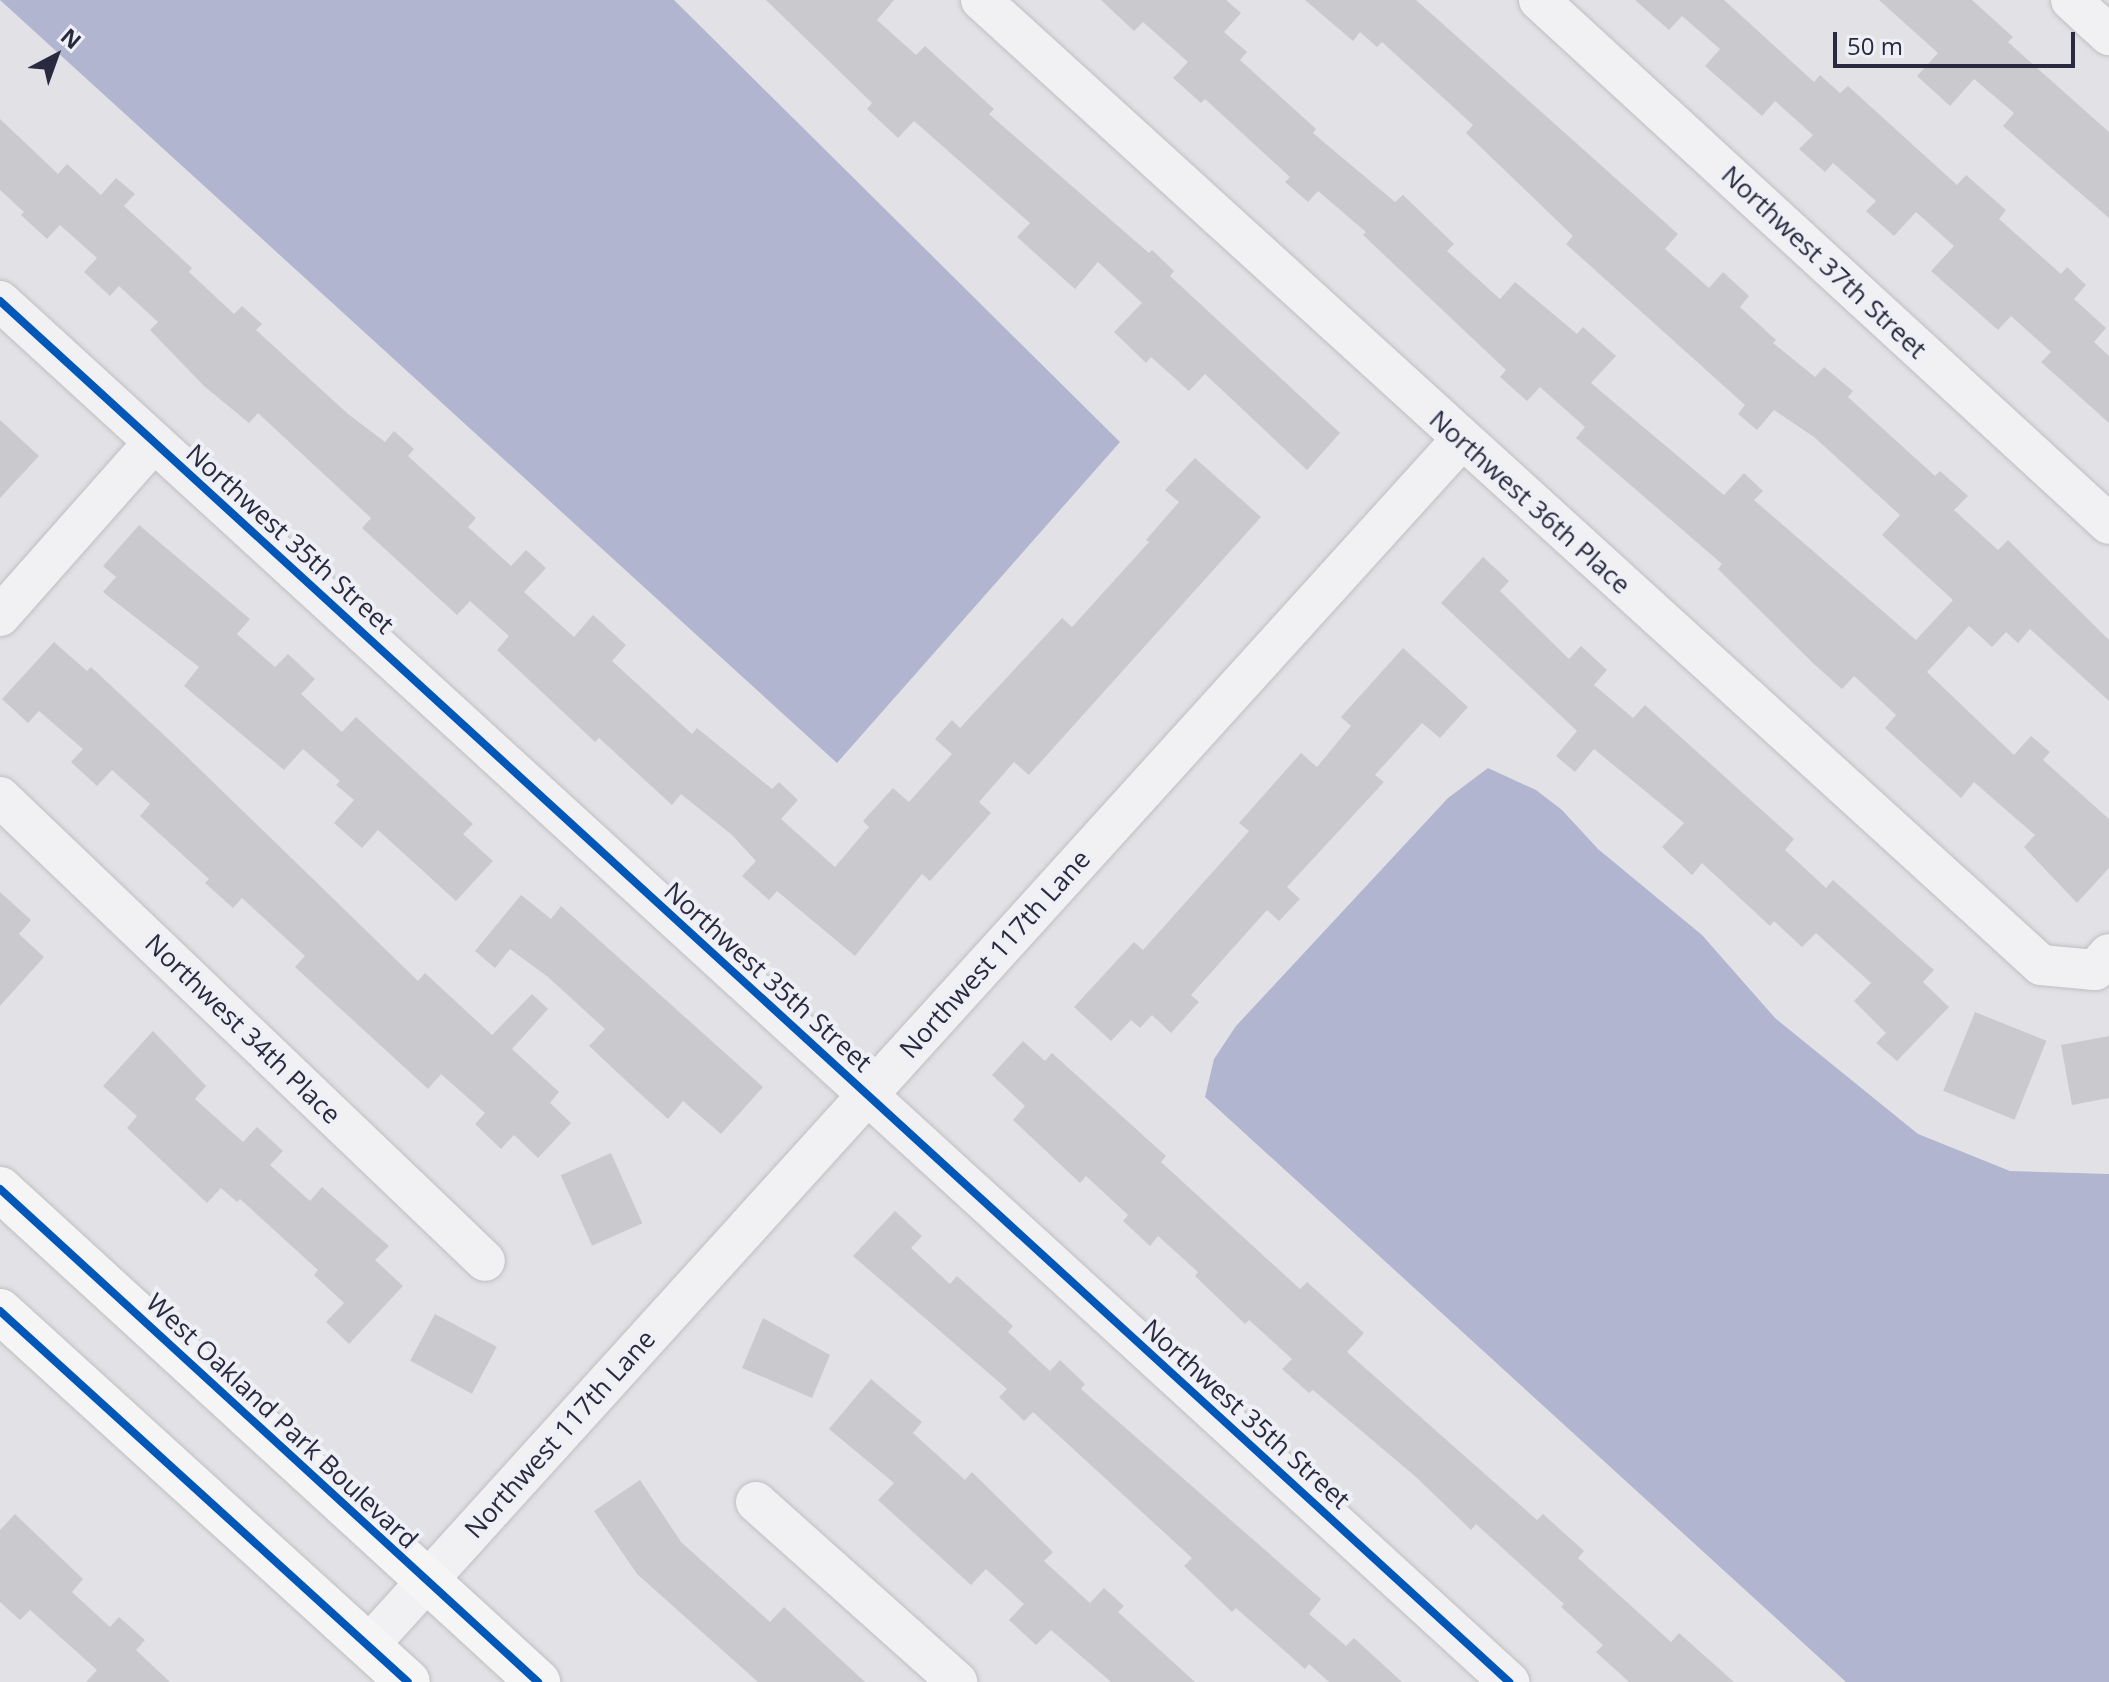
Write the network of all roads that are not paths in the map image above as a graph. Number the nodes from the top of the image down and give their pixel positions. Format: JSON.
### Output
{"nodes":[{"id":1,"x":981,"y":0,"type":"edge"},
{"id":2,"x":1539,"y":0,"type":"edge"},
{"id":3,"x":2071,"y":0,"type":"edge"},
{"id":4,"x":2109,"y":35,"type":"edge"},
{"id":5,"x":0,"y":301,"type":"edge"},
{"id":6,"x":1461,"y":440,"type":"junction"},
{"id":7,"x":154,"y":442,"type":"junction"},
{"id":8,"x":2109,"y":524,"type":"edge"},
{"id":9,"x":0,"y":616,"type":"edge"},
{"id":10,"x":0,"y":797,"type":"edge"},
{"id":11,"x":2102,"y":962,"type":"edge"},
{"id":12,"x":867,"y":1095,"type":"junction"},
{"id":13,"x":0,"y":1189,"type":"edge"},
{"id":14,"x":485,"y":1261,"type":"dead end"},
{"id":15,"x":0,"y":1311,"type":"edge"},
{"id":16,"x":756,"y":1502,"type":"dead end"},
{"id":17,"x":427,"y":1581,"type":"junction"},
{"id":18,"x":368,"y":1646,"type":"junction"},
{"id":19,"x":408,"y":1682,"type":"edge"},
{"id":20,"x":538,"y":1682,"type":"edge"},
{"id":21,"x":957,"y":1682,"type":"edge"},
{"id":22,"x":1509,"y":1682,"type":"edge"}],
"edges":[{"from":1,"to":6,"type":"street","name":"Northwest 36th Place"},
{"from":2,"to":8,"type":"street","name":"Northwest 37th Street"},
{"from":3,"to":4,"type":"street"},
{"from":5,"to":7,"type":"street","name":"Northwest 35th Street"},
{"from":6,"to":11,"type":"street","name":"Northwest 36th Place"},
{"from":6,"to":12,"type":"street","name":"Northwest 117th Lane"},
{"from":7,"to":9,"type":"street"},
{"from":7,"to":12,"type":"street","name":"Northwest 35th Street"},
{"from":10,"to":14,"type":"street","name":"Northwest 34th Place"},
{"from":12,"to":17,"type":"street","name":"Northwest 117th Lane"},
{"from":12,"to":22,"type":"street","name":"Northwest 35th Street"},
{"from":13,"to":17,"type":"main road","name":"West Oakland Park Boulevard"},
{"from":15,"to":18,"type":"main road"},
{"from":16,"to":21,"type":"street"},
{"from":17,"to":18,"type":"street","name":"Northwest 117th Lane"},
{"from":17,"to":20,"type":"main road","name":"West Oakland Park Boulevard"},
{"from":18,"to":19,"type":"main road"}]}
